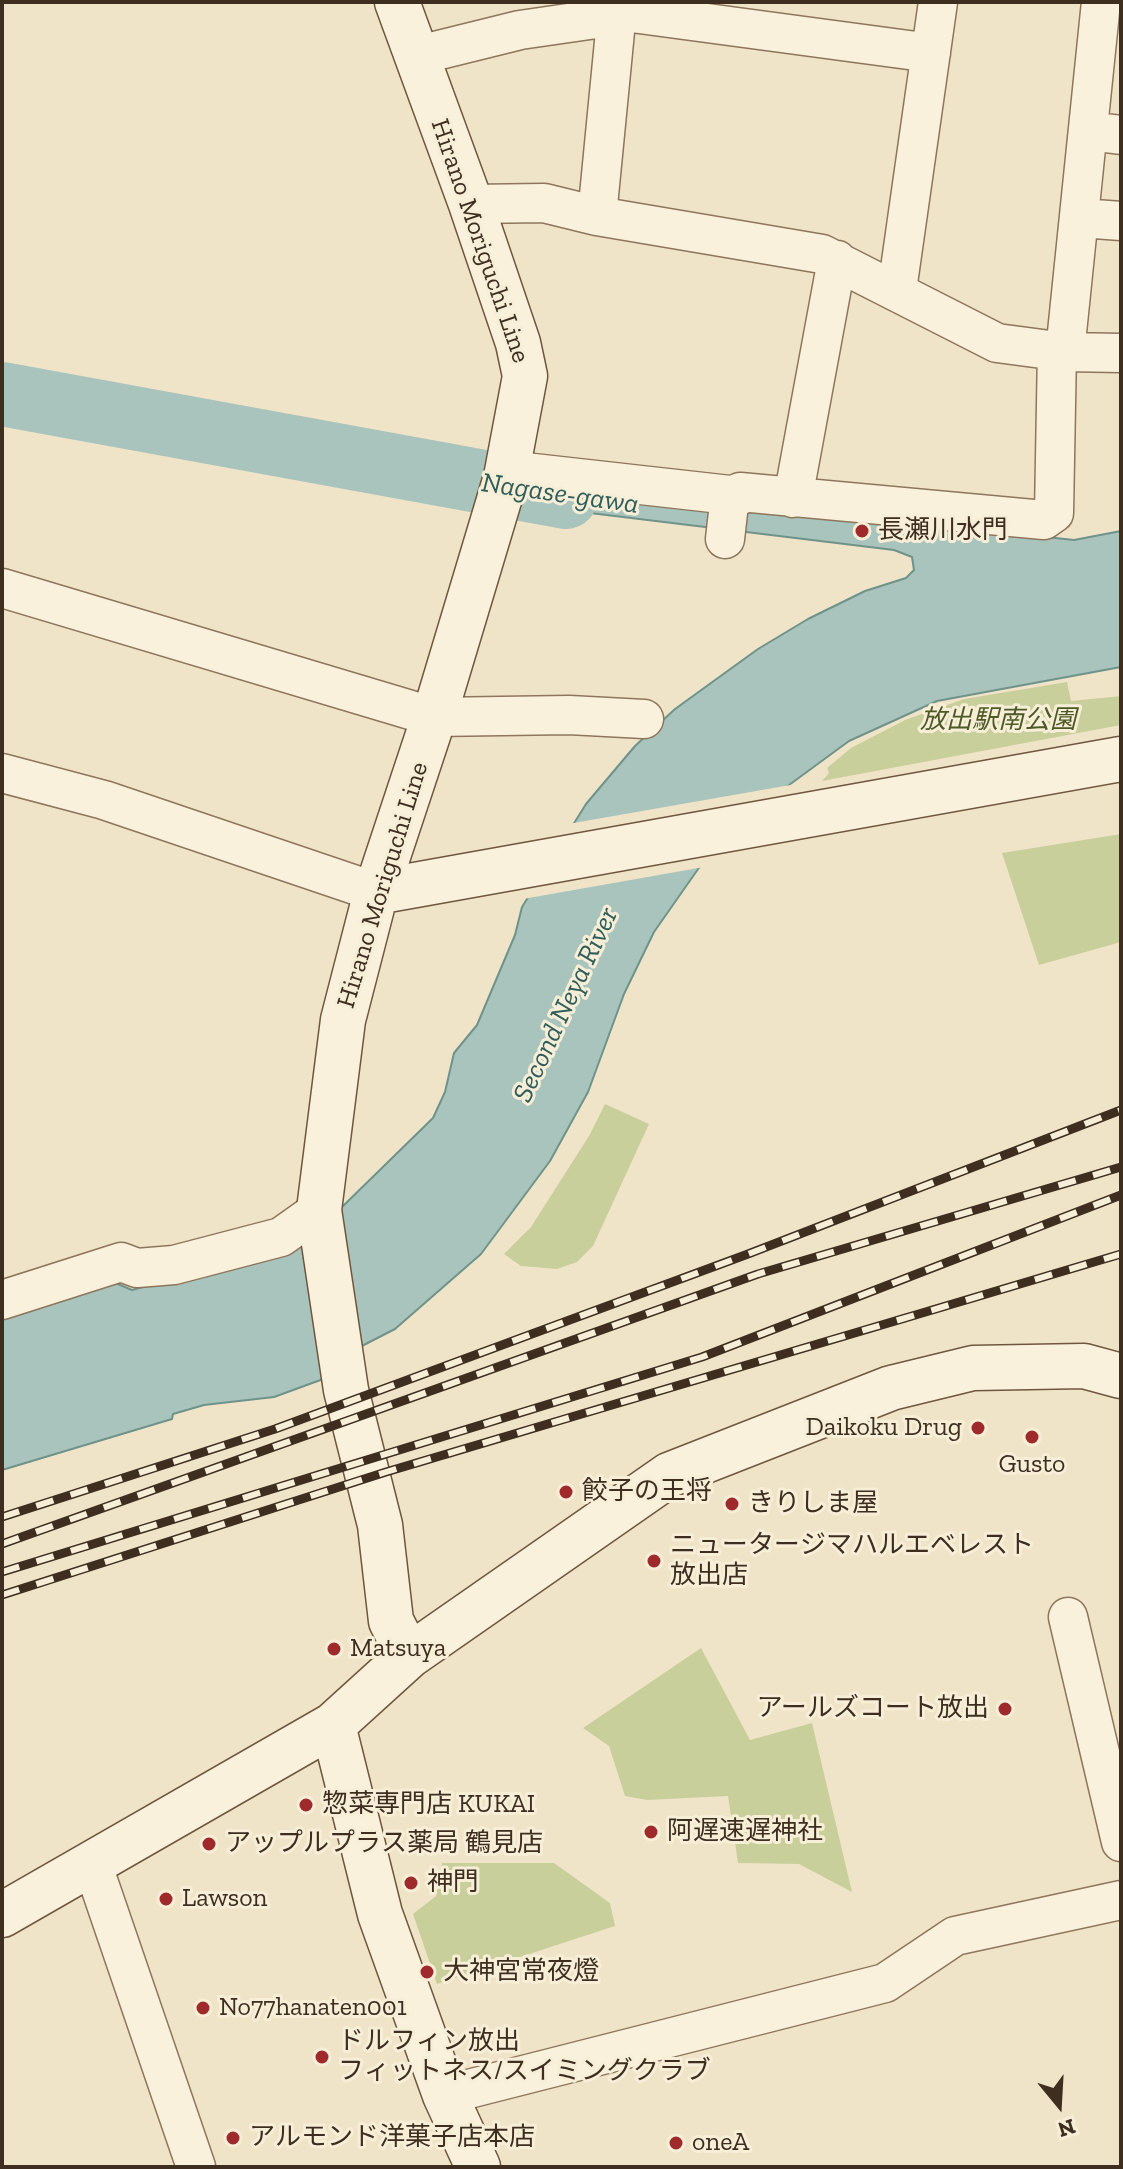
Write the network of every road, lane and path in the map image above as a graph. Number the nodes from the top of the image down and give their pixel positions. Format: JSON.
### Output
{"nodes":[{"id":1,"x":397,"y":2,"type":"edge"},
{"id":2,"x":938,"y":2,"type":"edge"},
{"id":3,"x":1101,"y":2,"type":"edge"},
{"id":4,"x":683,"y":9,"type":"edge"},
{"id":5,"x":607,"y":10,"type":"edge"},
{"id":6,"x":931,"y":53,"type":"junction"},
{"id":7,"x":415,"y":56,"type":"junction"},
{"id":8,"x":1104,"y":133,"type":"edge"},
{"id":9,"x":471,"y":204,"type":"junction"},
{"id":10,"x":597,"y":216,"type":"junction"},
{"id":11,"x":1081,"y":218,"type":"junction"},
{"id":12,"x":1121,"y":221,"type":"edge"},
{"id":13,"x":837,"y":260,"type":"junction"},
{"id":14,"x":897,"y":290,"type":"junction"},
{"id":15,"x":1061,"y":351,"type":"junction"},
{"id":16,"x":1121,"y":353,"type":"edge"},
{"id":17,"x":504,"y":483,"type":"junction"},
{"id":18,"x":793,"y":498,"type":"junction"},
{"id":19,"x":2,"y":588,"type":"edge"},
{"id":20,"x":434,"y":717,"type":"junction"},
{"id":21,"x":644,"y":719,"type":"dead end"},
{"id":22,"x":1121,"y":759,"type":"edge"},
{"id":23,"x":2,"y":773,"type":"edge"},
{"id":24,"x":376,"y":892,"type":"junction"},
{"id":25,"x":320,"y":1213,"type":"junction"},
{"id":26,"x":2,"y":1300,"type":"edge"},
{"id":27,"x":1121,"y":1376,"type":"edge"},
{"id":28,"x":1068,"y":1617,"type":"dead end"},
{"id":29,"x":409,"y":1656,"type":"junction"},
{"id":30,"x":333,"y":1725,"type":"junction"},
{"id":31,"x":1121,"y":1842,"type":"edge"},
{"id":32,"x":93,"y":1866,"type":"junction"},
{"id":33,"x":1121,"y":1900,"type":"edge"},
{"id":34,"x":2,"y":1915,"type":"edge"},
{"id":35,"x":445,"y":2095,"type":"junction"},
{"id":36,"x":196,"y":2167,"type":"edge"},
{"id":37,"x":478,"y":2167,"type":"edge"}],
"edges":[{"from":1,"to":7,"type":"main road","name":"Hirano Moriguchi Line"},
{"from":2,"to":6,"type":"street"},
{"from":3,"to":8,"type":"street"},
{"from":4,"to":5,"type":"street"},
{"from":4,"to":6,"type":"street"},
{"from":5,"to":7,"type":"street"},
{"from":5,"to":10,"type":"street"},
{"from":6,"to":14,"type":"street"},
{"from":7,"to":9,"type":"main road","name":"Hirano Moriguchi Line"},
{"from":8,"to":11,"type":"street"},
{"from":9,"to":10,"type":"street"},
{"from":9,"to":17,"type":"main road","name":"Hirano Moriguchi Line"},
{"from":10,"to":13,"type":"street"},
{"from":11,"to":12,"type":"street"},
{"from":11,"to":15,"type":"street"},
{"from":13,"to":14,"type":"street"},
{"from":13,"to":18,"type":"street"},
{"from":14,"to":15,"type":"street"},
{"from":15,"to":16,"type":"street"},
{"from":15,"to":18,"type":"street"},
{"from":17,"to":18,"type":"street"},
{"from":17,"to":20,"type":"main road","name":"Hirano Moriguchi Line"},
{"from":19,"to":20,"type":"street"},
{"from":20,"to":21,"type":"street"},
{"from":20,"to":24,"type":"main road","name":"Hirano Moriguchi Line"},
{"from":22,"to":24,"type":"main road"},
{"from":23,"to":24,"type":"street"},
{"from":24,"to":25,"type":"main road","name":"Hirano Moriguchi Line"},
{"from":25,"to":26,"type":"street"},
{"from":25,"to":29,"type":"main road","name":"Hirano Moriguchi Line"},
{"from":27,"to":29,"type":"main road"},
{"from":28,"to":31,"type":"street"},
{"from":29,"to":30,"type":"main road"},
{"from":30,"to":32,"type":"main road"},
{"from":30,"to":35,"type":"main road"},
{"from":32,"to":34,"type":"main road"},
{"from":32,"to":36,"type":"street"},
{"from":33,"to":35,"type":"street"},
{"from":35,"to":37,"type":"main road"}]}
